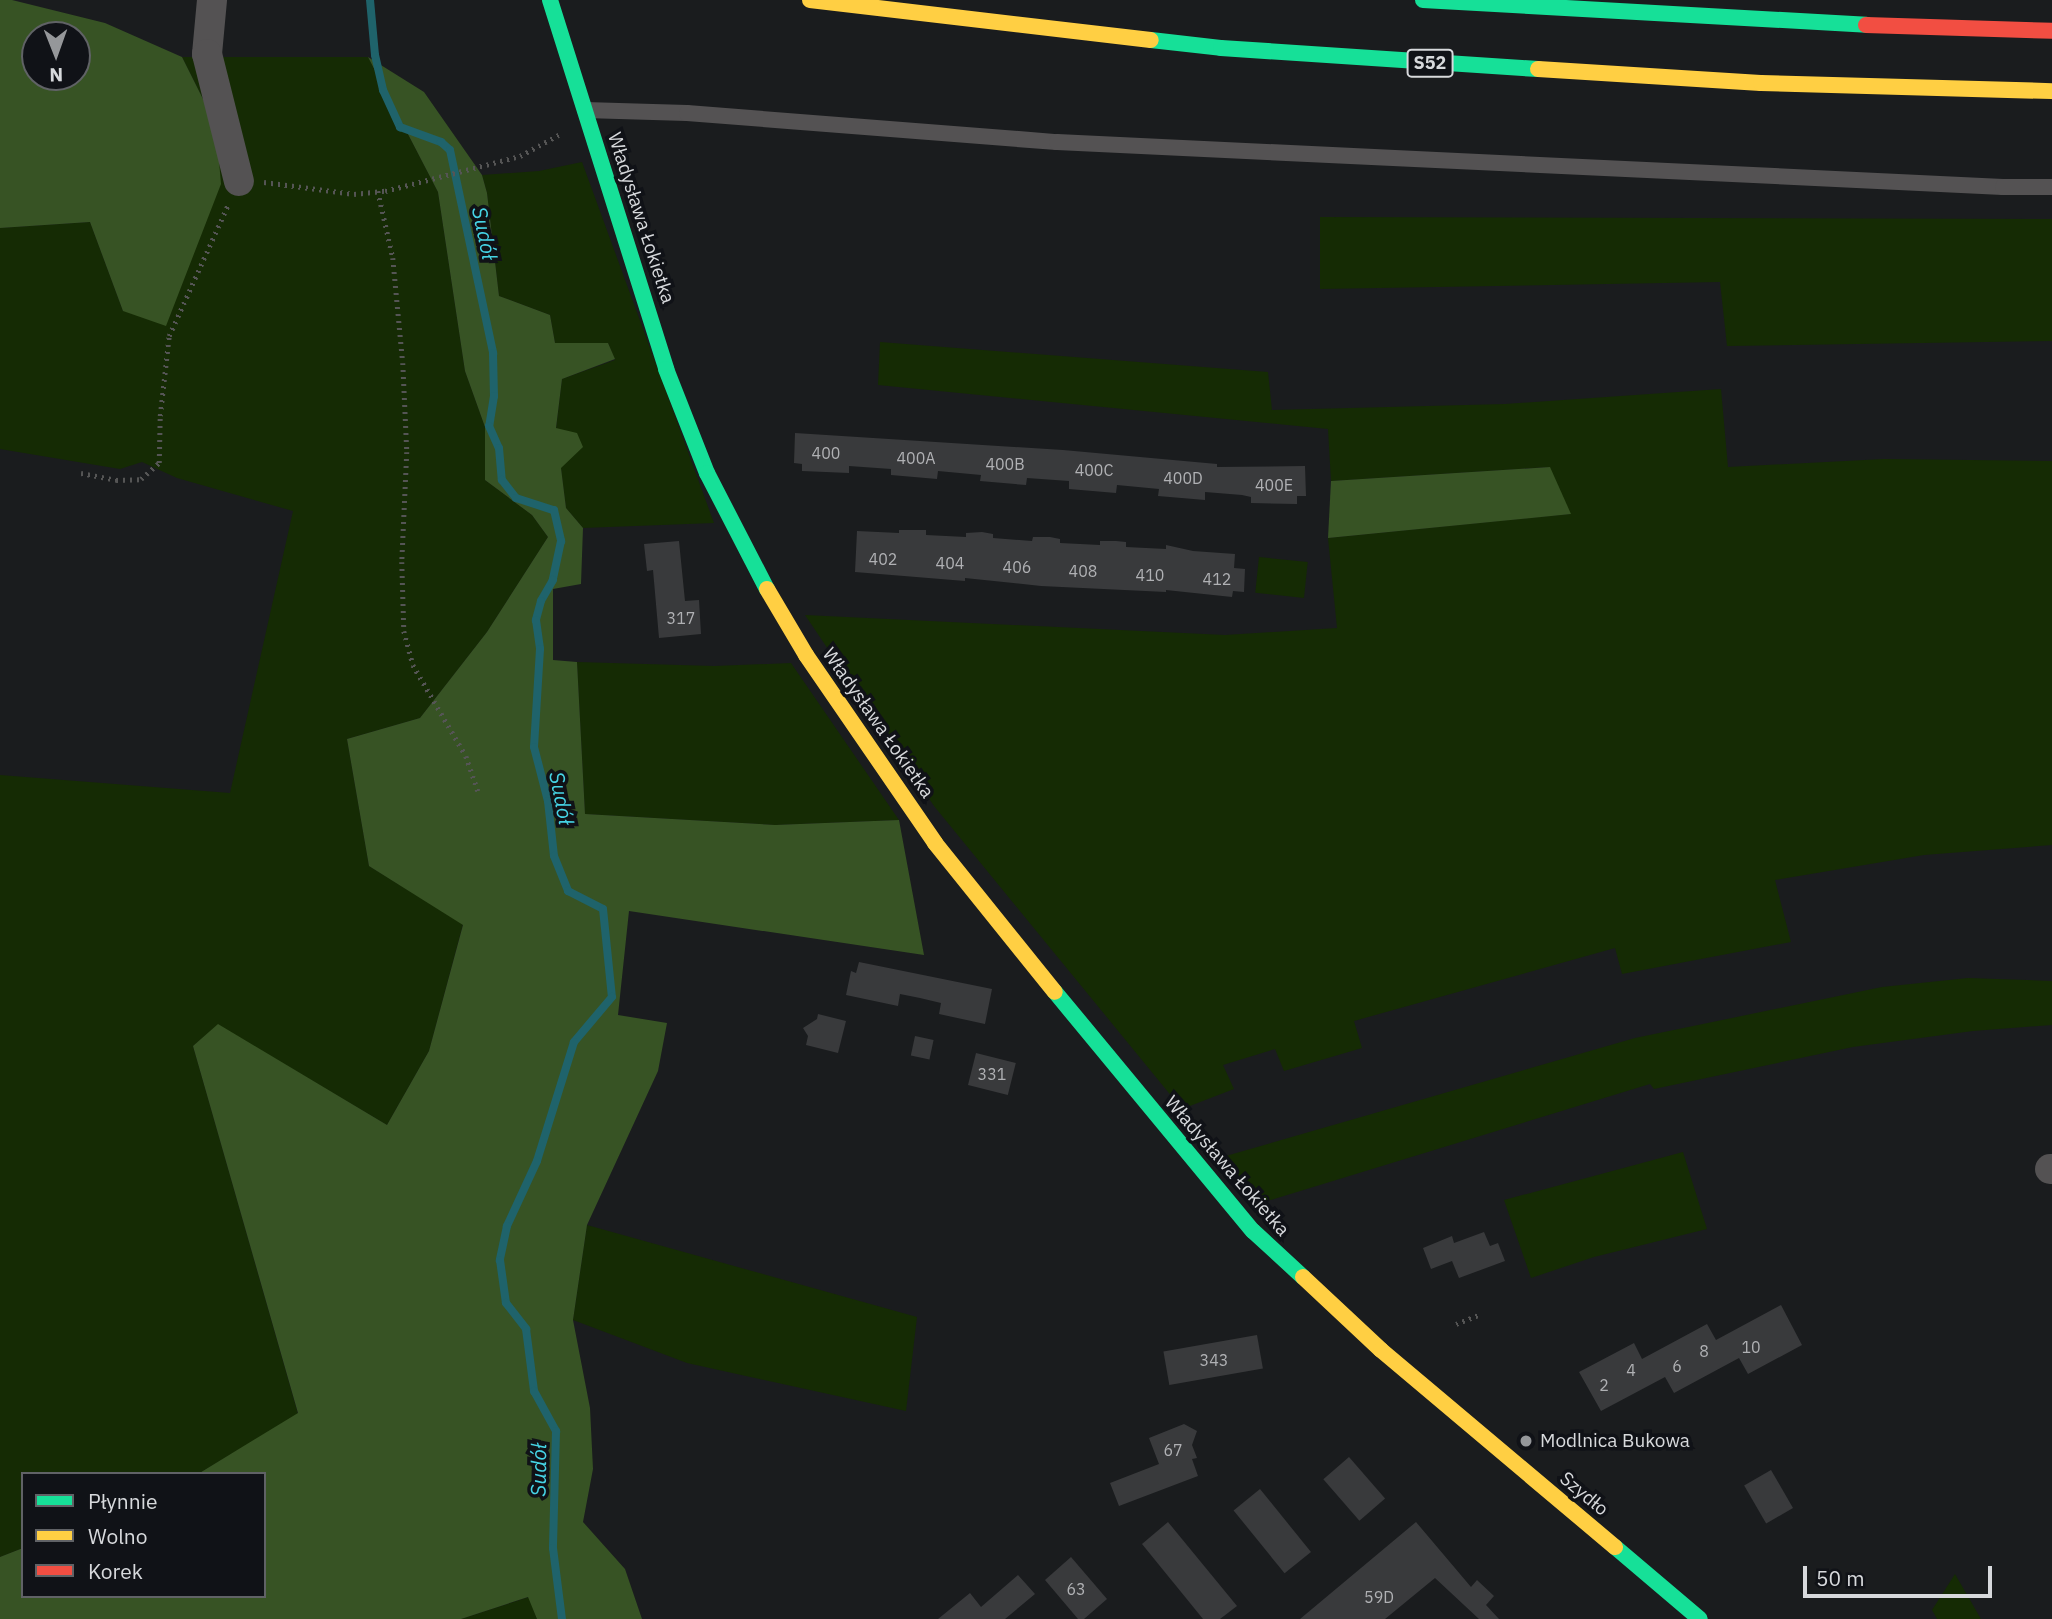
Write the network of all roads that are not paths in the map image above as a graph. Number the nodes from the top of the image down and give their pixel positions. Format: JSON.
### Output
{"nodes":[{"id":1,"x":212,"y":0,"type":"edge"},
{"id":2,"x":550,"y":0,"type":"edge"},
{"id":3,"x":810,"y":0,"type":"edge"},
{"id":4,"x":1423,"y":0,"type":"edge"},
{"id":5,"x":2052,"y":31,"type":"edge"},
{"id":6,"x":2052,"y":91,"type":"edge"},
{"id":7,"x":586,"y":115,"type":"junction"},
{"id":8,"x":239,"y":181,"type":"road end"},
{"id":9,"x":2052,"y":187,"type":"edge"},
{"id":10,"x":1378,"y":1346,"type":"joint"},
{"id":11,"x":1700,"y":1619,"type":"edge"}],
"edges":[{"from":1,"to":8,"type":"street"},
{"from":2,"to":7,"type":"main road","name":"Władysława Łokietka"},
{"from":3,"to":6,"type":"main road","number":"S52"},
{"from":4,"to":5,"type":"main road"},
{"from":7,"to":9,"type":"lane"},
{"from":7,"to":10,"type":"main road","name":"Władysława Łokietka"},
{"from":10,"to":11,"type":"main road","name":"Szydło"}]}
